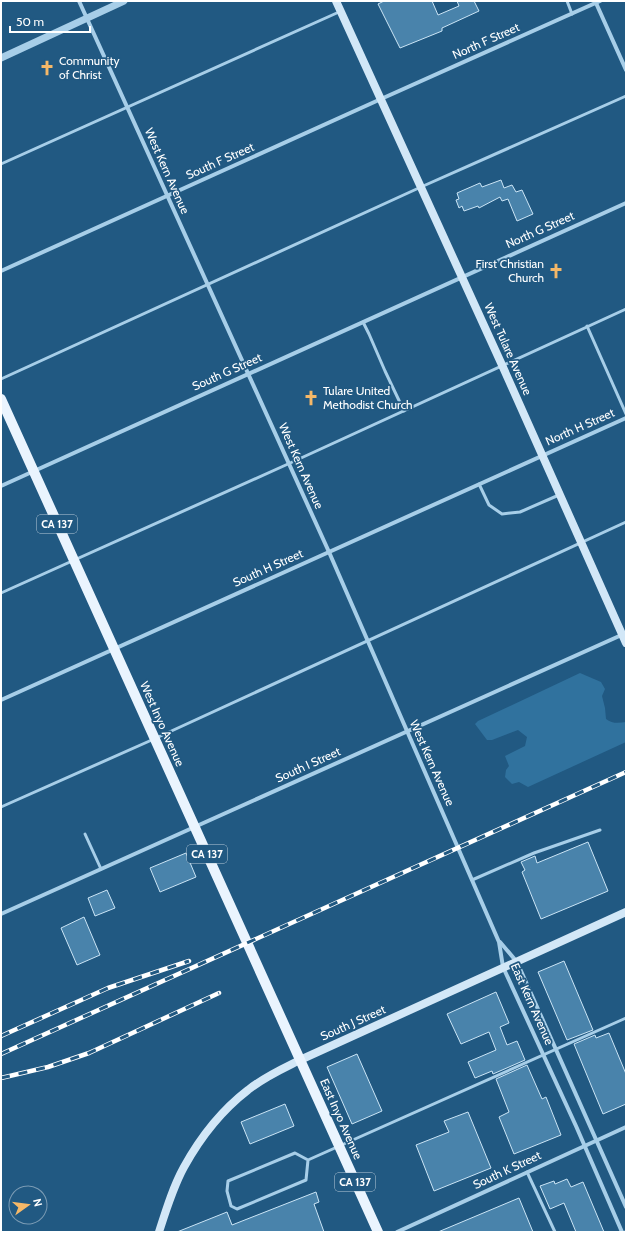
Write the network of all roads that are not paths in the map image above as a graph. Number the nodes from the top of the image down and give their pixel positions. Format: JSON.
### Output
{"nodes":[{"id":1,"x":79,"y":1,"type":"edge"},
{"id":2,"x":124,"y":1,"type":"edge"},
{"id":3,"x":336,"y":1,"type":"edge"},
{"id":4,"x":567,"y":1,"type":"edge"},
{"id":5,"x":598,"y":2,"type":"edge"},
{"id":6,"x":341,"y":11,"type":"junction"},
{"id":7,"x":572,"y":14,"type":"junction"},
{"id":8,"x":87,"y":18,"type":"junction"},
{"id":9,"x":1,"y":58,"type":"edge"},
{"id":10,"x":626,"y":70,"type":"edge"},
{"id":11,"x":626,"y":96,"type":"edge"},
{"id":12,"x":381,"y":98,"type":"junction"},
{"id":13,"x":127,"y":106,"type":"junction"},
{"id":14,"x":1,"y":164,"type":"edge"},
{"id":15,"x":421,"y":187,"type":"junction"},
{"id":16,"x":167,"y":196,"type":"junction"},
{"id":17,"x":626,"y":203,"type":"edge"},
{"id":18,"x":1,"y":271,"type":"edge"},
{"id":19,"x":462,"y":276,"type":"junction"},
{"id":20,"x":207,"y":284,"type":"junction"},
{"id":21,"x":626,"y":309,"type":"edge"},
{"id":22,"x":363,"y":322,"type":"junction"},
{"id":23,"x":587,"y":326,"type":"junction"},
{"id":24,"x":502,"y":365,"type":"junction"},
{"id":25,"x":248,"y":374,"type":"junction"},
{"id":26,"x":1,"y":379,"type":"edge"},
{"id":27,"x":1,"y":399,"type":"edge"},
{"id":28,"x":404,"y":410,"type":"junction"},
{"id":29,"x":626,"y":414,"type":"edge"},
{"id":30,"x":626,"y":418,"type":"edge"},
{"id":31,"x":543,"y":455,"type":"junction"},
{"id":32,"x":288,"y":464,"type":"junction"},
{"id":33,"x":33,"y":471,"type":"junction"},
{"id":34,"x":479,"y":484,"type":"junction"},
{"id":35,"x":1,"y":486,"type":"edge"},
{"id":36,"x":560,"y":494,"type":"junction"},
{"id":37,"x":626,"y":522,"type":"edge"},
{"id":38,"x":581,"y":542,"type":"junction"},
{"id":39,"x":329,"y":552,"type":"junction"},
{"id":40,"x":74,"y":561,"type":"junction"},
{"id":41,"x":1,"y":592,"type":"edge"},
{"id":42,"x":624,"y":634,"type":"edge"},
{"id":43,"x":368,"y":641,"type":"junction"},
{"id":44,"x":626,"y":643,"type":"edge"},
{"id":45,"x":114,"y":649,"type":"junction"},
{"id":46,"x":1,"y":700,"type":"edge"},
{"id":47,"x":408,"y":732,"type":"junction"},
{"id":48,"x":154,"y":739,"type":"junction"},
{"id":49,"x":1,"y":807,"type":"edge"},
{"id":50,"x":195,"y":827,"type":"junction"},
{"id":51,"x":600,"y":830,"type":"dead end"},
{"id":52,"x":85,"y":834,"type":"dead end"},
{"id":53,"x":101,"y":869,"type":"junction"},
{"id":54,"x":472,"y":880,"type":"junction"},
{"id":55,"x":626,"y":912,"type":"edge"},
{"id":56,"x":1,"y":914,"type":"edge"},
{"id":57,"x":499,"y":942,"type":"junction"},
{"id":58,"x":517,"y":962,"type":"junction"},
{"id":59,"x":503,"y":967,"type":"junction"},
{"id":60,"x":626,"y":1018,"type":"edge"},
{"id":61,"x":556,"y":1049,"type":"junction"},
{"id":62,"x":544,"y":1055,"type":"junction"},
{"id":63,"x":300,"y":1060,"type":"junction"},
{"id":64,"x":626,"y":1127,"type":"edge"},
{"id":65,"x":597,"y":1141,"type":"junction"},
{"id":66,"x":584,"y":1146,"type":"junction"},
{"id":67,"x":339,"y":1147,"type":"junction"},
{"id":68,"x":308,"y":1160,"type":"junction"},
{"id":69,"x":527,"y":1172,"type":"junction"},
{"id":70,"x":626,"y":1207,"type":"edge"},
{"id":71,"x":159,"y":1232,"type":"edge"},
{"id":72,"x":378,"y":1232,"type":"edge"},
{"id":73,"x":397,"y":1232,"type":"edge"},
{"id":74,"x":555,"y":1232,"type":"edge"},
{"id":75,"x":622,"y":1232,"type":"edge"}],
"edges":[{"from":1,"to":8,"type":"street","name":"West Kern Avenue"},
{"from":2,"to":8,"type":"street"},
{"from":3,"to":6,"type":"main road","name":"West Tulare Avenue"},
{"from":4,"to":7,"type":"lane"},
{"from":5,"to":7,"type":"street","name":"North F Street"},
{"from":5,"to":10,"type":"street"},
{"from":6,"to":12,"type":"main road","name":"West Tulare Avenue"},
{"from":6,"to":13,"type":"lane"},
{"from":7,"to":12,"type":"street","name":"North F Street"},
{"from":8,"to":9,"type":"street"},
{"from":8,"to":13,"type":"street","name":"West Kern Avenue"},
{"from":11,"to":15,"type":"lane"},
{"from":12,"to":15,"type":"main road","name":"West Tulare Avenue"},
{"from":12,"to":16,"type":"street","name":"South F Street"},
{"from":13,"to":14,"type":"lane"},
{"from":13,"to":16,"type":"street","name":"West Kern Avenue"},
{"from":15,"to":19,"type":"main road","name":"West Tulare Avenue"},
{"from":15,"to":20,"type":"lane"},
{"from":16,"to":18,"type":"street","name":"South F Street"},
{"from":16,"to":20,"type":"street","name":"West Kern Avenue"},
{"from":17,"to":19,"type":"street","name":"North G Street"},
{"from":19,"to":22,"type":"street","name":"South G Street"},
{"from":19,"to":24,"type":"main road","name":"West Tulare Avenue"},
{"from":20,"to":25,"type":"street","name":"West Kern Avenue"},
{"from":20,"to":26,"type":"lane"},
{"from":21,"to":23,"type":"lane"},
{"from":22,"to":25,"type":"street","name":"South G Street"},
{"from":22,"to":28,"type":"lane"},
{"from":23,"to":24,"type":"lane"},
{"from":23,"to":29,"type":"lane"},
{"from":24,"to":28,"type":"lane"},
{"from":24,"to":31,"type":"main road","name":"West Tulare Avenue"},
{"from":25,"to":32,"type":"street","name":"West Kern Avenue"},
{"from":25,"to":33,"type":"street","name":"South G Street"},
{"from":27,"to":33,"type":"main road","name":"West Inyo Avenue","number":"CA 137"},
{"from":28,"to":32,"type":"lane"},
{"from":30,"to":31,"type":"street","name":"North H Street"},
{"from":31,"to":34,"type":"street","name":"South H Street"},
{"from":31,"to":36,"type":"main road","name":"West Tulare Avenue"},
{"from":32,"to":39,"type":"street","name":"West Kern Avenue"},
{"from":32,"to":40,"type":"lane"},
{"from":33,"to":35,"type":"street","name":"South G Street"},
{"from":33,"to":40,"type":"main road","name":"West Inyo Avenue","number":"CA 137"},
{"from":34,"to":36,"type":"lane"},
{"from":34,"to":39,"type":"street","name":"South H Street"},
{"from":36,"to":38,"type":"main road","name":"West Tulare Avenue"},
{"from":37,"to":38,"type":"lane"},
{"from":38,"to":42,"type":"main road","name":"West Tulare Avenue"},
{"from":38,"to":43,"type":"lane"},
{"from":39,"to":43,"type":"street","name":"West Kern Avenue"},
{"from":39,"to":45,"type":"street","name":"South H Street"},
{"from":40,"to":41,"type":"lane"},
{"from":40,"to":45,"type":"main road","name":"West Inyo Avenue","number":"CA 137"},
{"from":42,"to":44,"type":"main road","name":"West Tulare Avenue"},
{"from":42,"to":47,"type":"street","name":"South I Street"},
{"from":43,"to":47,"type":"street","name":"West Kern Avenue"},
{"from":43,"to":48,"type":"lane"},
{"from":45,"to":46,"type":"street","name":"South H Street"},
{"from":45,"to":48,"type":"main road","name":"West Inyo Avenue","number":"CA 137"},
{"from":47,"to":50,"type":"street","name":"South I Street"},
{"from":47,"to":54,"type":"street","name":"West Kern Avenue"},
{"from":48,"to":49,"type":"lane"},
{"from":48,"to":50,"type":"main road","name":"West Inyo Avenue","number":"CA 137"},
{"from":50,"to":53,"type":"street","name":"South I Street"},
{"from":50,"to":63,"type":"main road","name":"West Inyo Avenue","number":"CA 137"},
{"from":51,"to":54,"type":"lane"},
{"from":52,"to":53,"type":"lane"},
{"from":53,"to":56,"type":"street","name":"South I Street"},
{"from":54,"to":57,"type":"street","name":"West Kern Avenue"},
{"from":55,"to":58,"type":"main road","name":"South J Street"},
{"from":57,"to":58,"type":"street","name":"East Kern Avenue"},
{"from":57,"to":59,"type":"street","name":"East Kern Avenue"},
{"from":58,"to":59,"type":"main road","name":"South J Street"},
{"from":58,"to":61,"type":"street","name":"East Kern Avenue"},
{"from":59,"to":62,"type":"street","name":"East Kern Avenue"},
{"from":59,"to":63,"type":"main road","name":"South J Street"},
{"from":60,"to":61,"type":"lane"},
{"from":61,"to":62,"type":"lane"},
{"from":61,"to":65,"type":"street","name":"East Kern Avenue"},
{"from":62,"to":66,"type":"street","name":"East Kern Avenue"},
{"from":62,"to":67,"type":"lane"},
{"from":63,"to":67,"type":"main road","name":"East Inyo Avenue","number":"CA 137"},
{"from":63,"to":71,"type":"main road","name":"South J Street"},
{"from":64,"to":65,"type":"street","name":"South K Street"},
{"from":65,"to":66,"type":"street","name":"South K Street"},
{"from":65,"to":70,"type":"street","name":"East Kern Avenue"},
{"from":66,"to":69,"type":"street","name":"South K Street"},
{"from":66,"to":75,"type":"street","name":"East Kern Avenue"},
{"from":67,"to":68,"type":"lane"},
{"from":67,"to":72,"type":"main road","name":"East Inyo Avenue","number":"CA 137"},
{"from":68,"to":68,"type":"lane"},
{"from":69,"to":73,"type":"street","name":"South K Street"},
{"from":69,"to":74,"type":"lane"}]}
